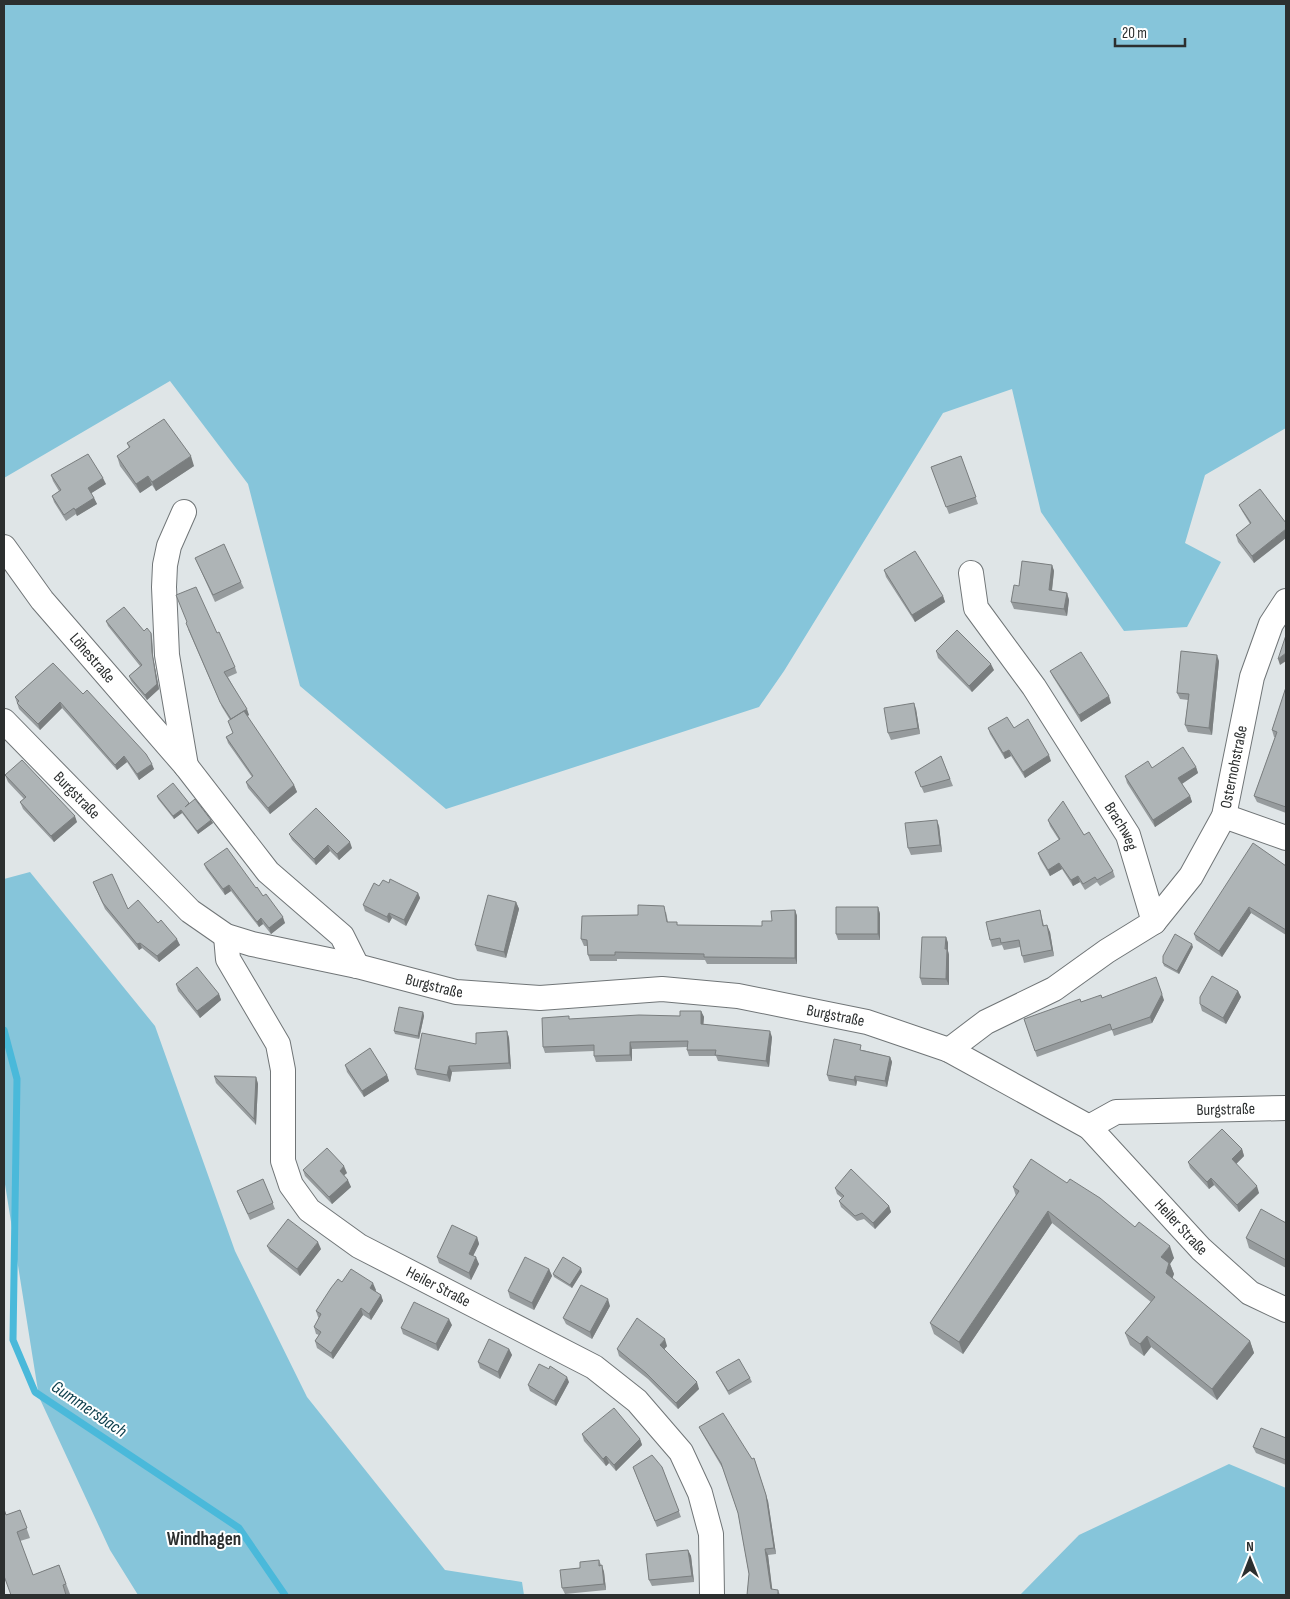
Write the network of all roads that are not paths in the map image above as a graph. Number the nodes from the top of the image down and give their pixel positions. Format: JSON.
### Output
{"nodes":[{"id":1,"x":184,"y":512,"type":"dead end"},
{"id":2,"x":4,"y":547,"type":"edge"},
{"id":3,"x":971,"y":573,"type":"dead end"},
{"id":4,"x":1286,"y":601,"type":"edge"},
{"id":5,"x":4,"y":721,"type":"edge"},
{"id":6,"x":186,"y":766,"type":"junction"},
{"id":7,"x":1224,"y":816,"type":"junction"},
{"id":8,"x":1286,"y":838,"type":"edge"},
{"id":9,"x":1154,"y":922,"type":"junction"},
{"id":10,"x":226,"y":936,"type":"junction"},
{"id":11,"x":357,"y":966,"type":"junction"},
{"id":12,"x":949,"y":1050,"type":"junction"},
{"id":13,"x":1286,"y":1108,"type":"edge"},
{"id":14,"x":1089,"y":1127,"type":"junction"},
{"id":15,"x":1286,"y":1310,"type":"edge"},
{"id":16,"x":712,"y":1595,"type":"edge"}],
"edges":[{"from":1,"to":6,"type":"street","name":"Löhestraße"},
{"from":2,"to":6,"type":"street","name":"Löhestraße"},
{"from":3,"to":9,"type":"street","name":"Brachweg"},
{"from":4,"to":7,"type":"street","name":"Osternohstraße"},
{"from":5,"to":10,"type":"street","name":"Burgstraße"},
{"from":6,"to":11,"type":"street","name":"Löhestraße"},
{"from":7,"to":8,"type":"street"},
{"from":7,"to":9,"type":"street","name":"Osternohstraße"},
{"from":9,"to":12,"type":"street"},
{"from":10,"to":11,"type":"street","name":"Burgstraße"},
{"from":10,"to":16,"type":"street","name":"Heiler Straße"},
{"from":11,"to":12,"type":"street","name":"Burgstraße"},
{"from":12,"to":14,"type":"street","name":"Burgstraße"},
{"from":13,"to":14,"type":"street","name":"Burgstraße"},
{"from":14,"to":15,"type":"street","name":"Heiler Straße"}]}
